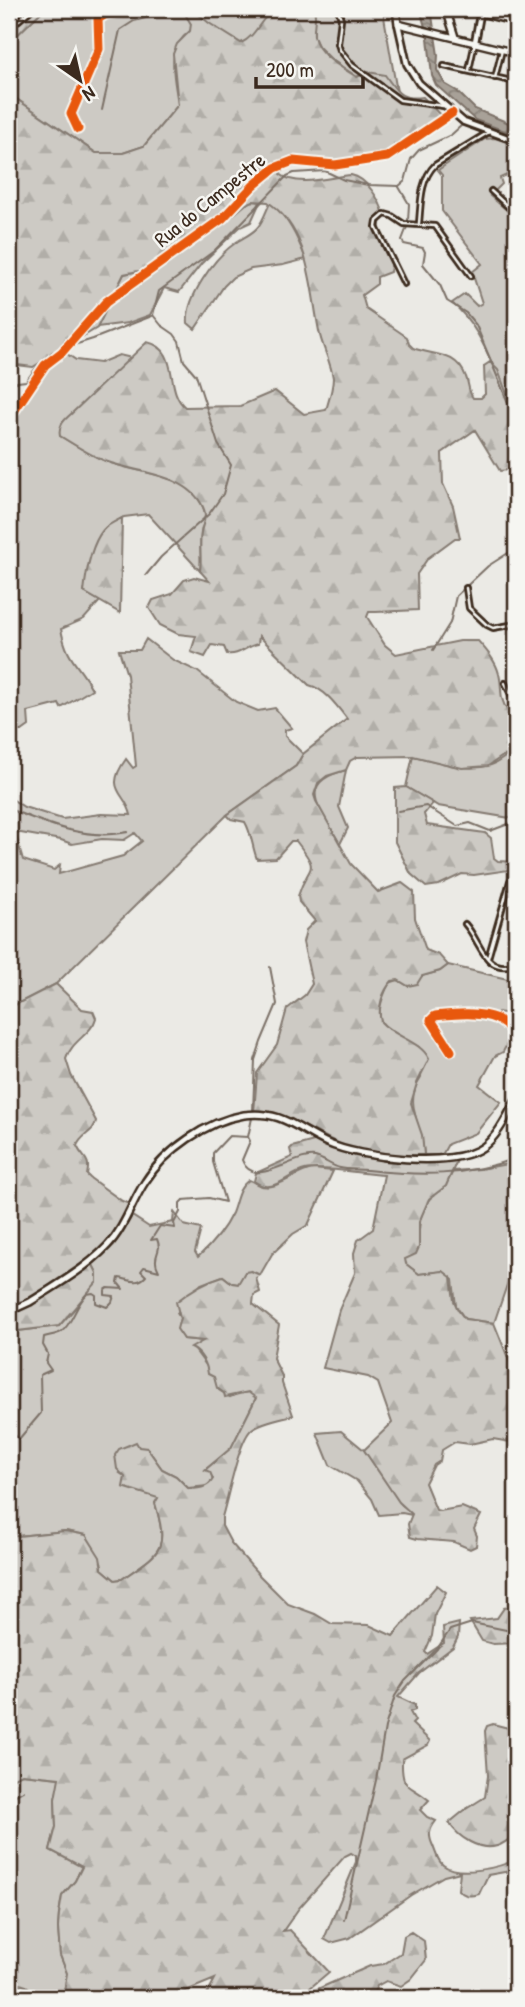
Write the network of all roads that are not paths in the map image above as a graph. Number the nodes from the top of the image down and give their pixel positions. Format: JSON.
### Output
{"nodes":[{"id":1,"x":32,"y":9,"type":"edge"},
{"id":2,"x":140,"y":9,"type":"edge"},
{"id":3,"x":338,"y":9,"type":"edge"},
{"id":4,"x":396,"y":9,"type":"edge"},
{"id":5,"x":446,"y":9,"type":"edge"},
{"id":6,"x":458,"y":9,"type":"edge"},
{"id":7,"x":480,"y":10,"type":"edge"},
{"id":8,"x":516,"y":22,"type":"edge"},
{"id":9,"x":398,"y":24,"type":"junction"},
{"id":10,"x":9,"y":26,"type":"edge"},
{"id":11,"x":455,"y":37,"type":"junction"},
{"id":12,"x":475,"y":42,"type":"junction"},
{"id":13,"x":502,"y":49,"type":"junction"},
{"id":14,"x":516,"y":52,"type":"edge"},
{"id":15,"x":444,"y":66,"type":"dead end"},
{"id":16,"x":469,"y":72,"type":"junction"},
{"id":17,"x":495,"y":78,"type":"junction"},
{"id":18,"x":516,"y":82,"type":"edge"},
{"id":19,"x":445,"y":106,"type":"junction"},
{"id":20,"x":452,"y":113,"type":"junction"},
{"id":21,"x":78,"y":129,"type":"dead end"},
{"id":22,"x":489,"y":132,"type":"junction"},
{"id":23,"x":516,"y":141,"type":"edge"},
{"id":24,"x":491,"y":191,"type":"dead end"},
{"id":25,"x":516,"y":214,"type":"edge"},
{"id":26,"x":419,"y":223,"type":"junction"},
{"id":27,"x":471,"y":276,"type":"dead end"},
{"id":28,"x":404,"y":285,"type":"dead end"},
{"id":29,"x":9,"y":427,"type":"edge"},
{"id":30,"x":466,"y":588,"type":"dead end"},
{"id":31,"x":516,"y":624,"type":"edge"},
{"id":32,"x":505,"y":683,"type":"dead end"},
{"id":33,"x":516,"y":704,"type":"edge"},
{"id":34,"x":516,"y":890,"type":"edge"},
{"id":35,"x":465,"y":924,"type":"dead end"},
{"id":36,"x":488,"y":958,"type":"junction"},
{"id":37,"x":516,"y":964,"type":"edge"},
{"id":38,"x":516,"y":1030,"type":"edge"},
{"id":39,"x":451,"y":1051,"type":"dead end"},
{"id":40,"x":516,"y":1100,"type":"edge"},
{"id":41,"x":9,"y":1307,"type":"edge"}],
"edges":[{"from":1,"to":10,"type":"street"},
{"from":2,"to":21,"type":"street"},
{"from":3,"to":19,"type":"street"},
{"from":4,"to":9,"type":"main road"},
{"from":5,"to":11,"type":"main road"},
{"from":6,"to":7,"type":"street"},
{"from":7,"to":8,"type":"street"},
{"from":7,"to":12,"type":"street"},
{"from":9,"to":11,"type":"main road"},
{"from":9,"to":19,"type":"street"},
{"from":11,"to":12,"type":"main road"},
{"from":12,"to":13,"type":"main road"},
{"from":12,"to":16,"type":"street"},
{"from":13,"to":14,"type":"main road"},
{"from":13,"to":17,"type":"street"},
{"from":15,"to":16,"type":"street"},
{"from":16,"to":17,"type":"street"},
{"from":17,"to":18,"type":"street"},
{"from":19,"to":20,"type":"street"},
{"from":20,"to":22,"type":"street"},
{"from":20,"to":29,"type":"street","name":"Rua do Campestre"},
{"from":22,"to":23,"type":"street"},
{"from":22,"to":26,"type":"street"},
{"from":24,"to":25,"type":"street"},
{"from":26,"to":27,"type":"street"},
{"from":26,"to":28,"type":"street"},
{"from":30,"to":31,"type":"street"},
{"from":32,"to":33,"type":"street"},
{"from":34,"to":36,"type":"street"},
{"from":35,"to":36,"type":"street"},
{"from":36,"to":37,"type":"street"},
{"from":38,"to":39,"type":"street"},
{"from":40,"to":41,"type":"main road"}]}
